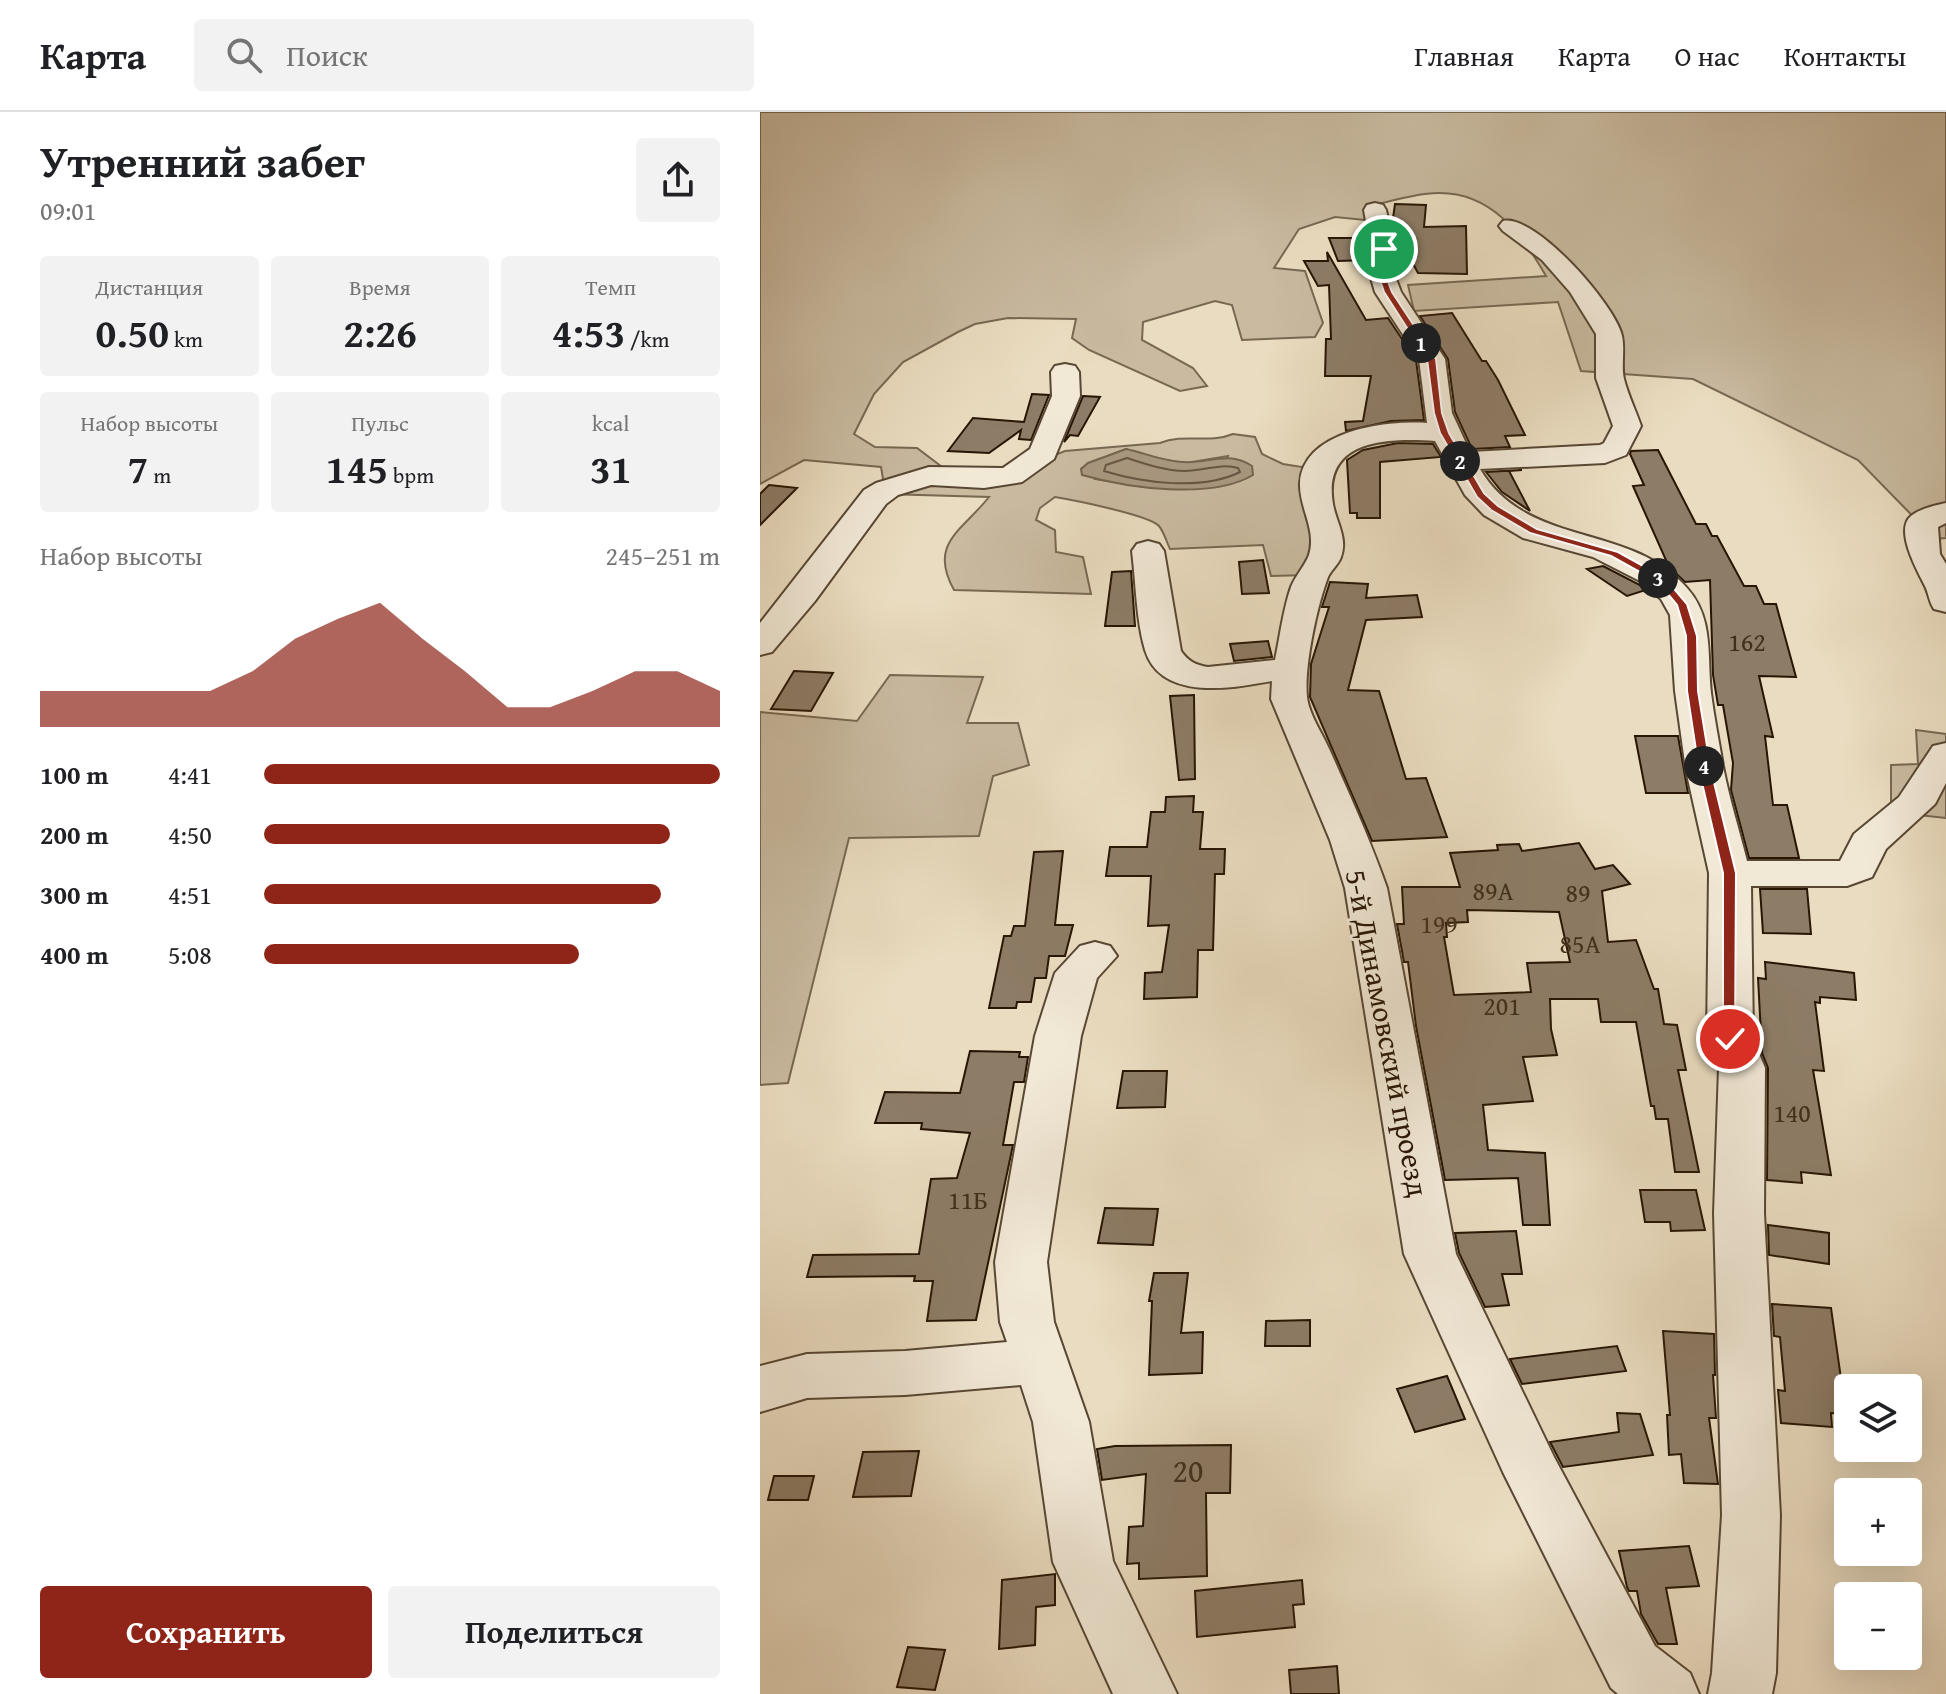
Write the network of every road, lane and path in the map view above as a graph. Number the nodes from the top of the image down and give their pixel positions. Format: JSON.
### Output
{"nodes":[{"id":1,"x":1375,"y":210,"type":"dead end"},
{"id":2,"x":1511,"y":226,"type":"dead end"},
{"id":3,"x":1065,"y":372,"type":"dead end"},
{"id":4,"x":1452,"y":447,"type":"junction"},
{"id":5,"x":1946,"y":512,"type":"edge"},
{"id":6,"x":1148,"y":551,"type":"dead end"},
{"id":7,"x":1946,"y":602,"type":"edge"},
{"id":8,"x":760,"y":645,"type":"edge"},
{"id":9,"x":1291,"y":668,"type":"junction"},
{"id":10,"x":1946,"y":754,"type":"edge"},
{"id":11,"x":1730,"y":873,"type":"junction"},
{"id":12,"x":1095,"y":956,"type":"dead end"},
{"id":13,"x":1038,"y":1361,"type":"junction"},
{"id":14,"x":760,"y":1389,"type":"edge"},
{"id":15,"x":1145,"y":1694,"type":"edge"},
{"id":16,"x":1667,"y":1694,"type":"edge"},
{"id":17,"x":1740,"y":1694,"type":"edge"}],
"edges":[{"from":1,"to":4,"type":"street"},
{"from":2,"to":4,"type":"street","name":"5-й Динамовский проезд"},
{"from":3,"to":8,"type":"street"},
{"from":4,"to":9,"type":"street","name":"5-й Динамовский проезд"},
{"from":4,"to":11,"type":"street"},
{"from":5,"to":7,"type":"street"},
{"from":6,"to":9,"type":"street"},
{"from":9,"to":16,"type":"street","name":"5-й Динамовский проезд"},
{"from":10,"to":11,"type":"street"},
{"from":11,"to":17,"type":"street"},
{"from":12,"to":13,"type":"street"},
{"from":13,"to":14,"type":"street"},
{"from":13,"to":15,"type":"street"}]}
